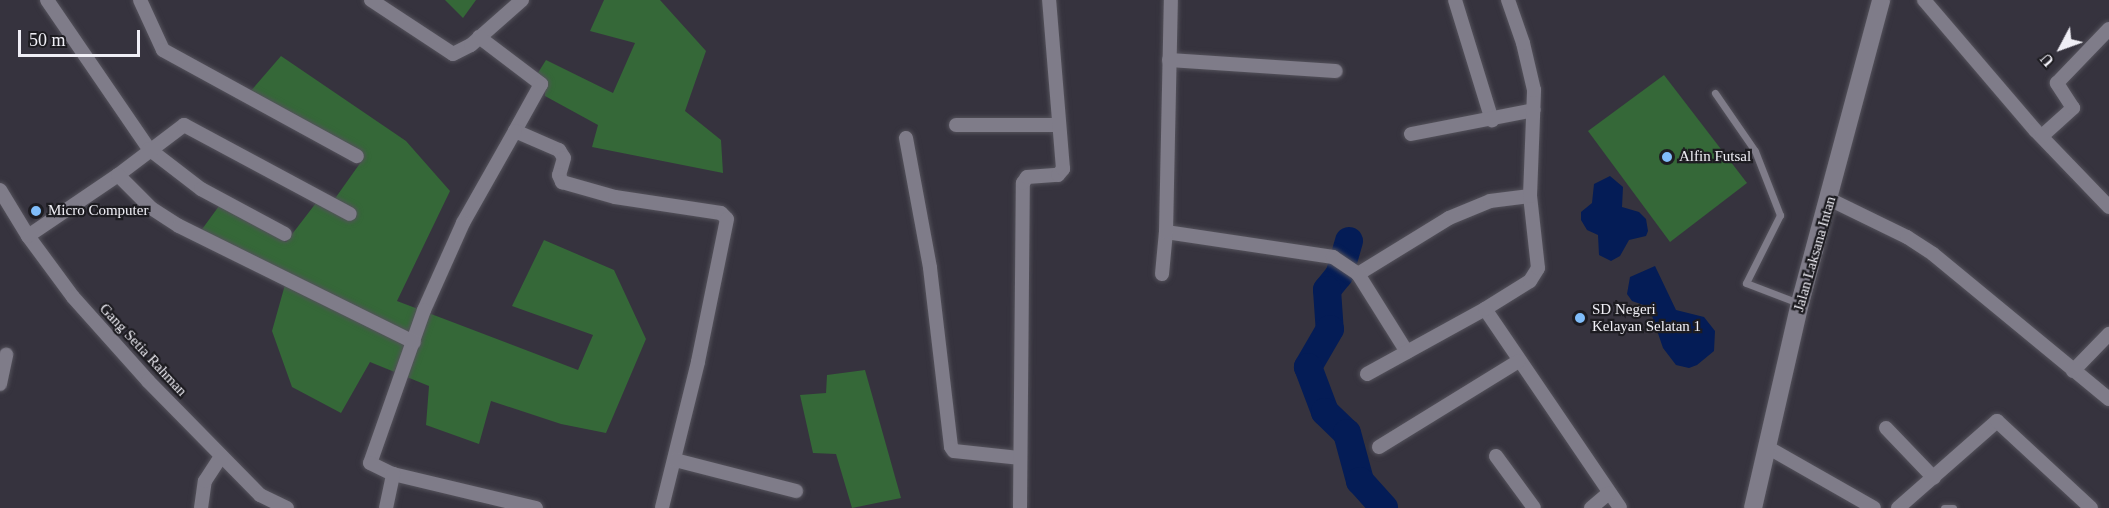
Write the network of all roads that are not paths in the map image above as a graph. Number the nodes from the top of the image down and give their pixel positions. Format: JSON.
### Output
{"nodes":[{"id":1,"x":47,"y":0,"type":"edge"},
{"id":2,"x":140,"y":0,"type":"edge"},
{"id":3,"x":371,"y":0,"type":"edge"},
{"id":4,"x":522,"y":0,"type":"edge"},
{"id":5,"x":1049,"y":0,"type":"edge"},
{"id":6,"x":1171,"y":0,"type":"edge"},
{"id":7,"x":1455,"y":0,"type":"edge"},
{"id":8,"x":1508,"y":0,"type":"edge"},
{"id":9,"x":1881,"y":0,"type":"edge"},
{"id":10,"x":1924,"y":0,"type":"edge"},
{"id":11,"x":2109,"y":29,"type":"edge"},
{"id":12,"x":478,"y":37,"type":"junction"},
{"id":13,"x":1169,"y":60,"type":"junction"},
{"id":14,"x":1336,"y":71,"type":"dead end"},
{"id":15,"x":1714,"y":93,"type":"dead end"},
{"id":16,"x":1534,"y":110,"type":"junction"},
{"id":17,"x":1492,"y":120,"type":"junction"},
{"id":18,"x":956,"y":125,"type":"dead end"},
{"id":19,"x":1057,"y":125,"type":"junction"},
{"id":20,"x":515,"y":130,"type":"junction"},
{"id":21,"x":1411,"y":134,"type":"dead end"},
{"id":22,"x":2042,"y":136,"type":"junction"},
{"id":23,"x":906,"y":138,"type":"dead end"},
{"id":24,"x":149,"y":150,"type":"junction"},
{"id":25,"x":357,"y":156,"type":"dead end"},
{"id":26,"x":118,"y":175,"type":"junction"},
{"id":27,"x":0,"y":190,"type":"edge"},
{"id":28,"x":1530,"y":196,"type":"junction"},
{"id":29,"x":1831,"y":200,"type":"junction"},
{"id":30,"x":2109,"y":207,"type":"edge"},
{"id":31,"x":350,"y":214,"type":"dead end"},
{"id":32,"x":1166,"y":232,"type":"junction"},
{"id":33,"x":285,"y":234,"type":"dead end"},
{"id":34,"x":28,"y":236,"type":"junction"},
{"id":35,"x":1162,"y":273,"type":"dead end"},
{"id":36,"x":1355,"y":273,"type":"junction"},
{"id":37,"x":1800,"y":303,"type":"junction"},
{"id":38,"x":1485,"y":309,"type":"junction"},
{"id":39,"x":2109,"y":334,"type":"edge"},
{"id":40,"x":414,"y":342,"type":"junction"},
{"id":41,"x":1407,"y":352,"type":"junction"},
{"id":42,"x":6,"y":355,"type":"dead end"},
{"id":43,"x":1519,"y":361,"type":"junction"},
{"id":44,"x":2073,"y":371,"type":"junction"},
{"id":45,"x":1367,"y":374,"type":"dead end"},
{"id":46,"x":0,"y":384,"type":"edge"},
{"id":47,"x":2109,"y":399,"type":"edge"},
{"id":48,"x":1886,"y":428,"type":"dead end"},
{"id":49,"x":1379,"y":447,"type":"dead end"},
{"id":50,"x":1767,"y":447,"type":"junction"},
{"id":51,"x":221,"y":456,"type":"junction"},
{"id":52,"x":1496,"y":456,"type":"dead end"},
{"id":53,"x":1019,"y":458,"type":"junction"},
{"id":54,"x":675,"y":460,"type":"junction"},
{"id":55,"x":393,"y":474,"type":"junction"},
{"id":56,"x":1934,"y":478,"type":"junction"},
{"id":57,"x":796,"y":491,"type":"dead end"},
{"id":58,"x":1609,"y":493,"type":"junction"},
{"id":59,"x":201,"y":508,"type":"edge"},
{"id":60,"x":287,"y":508,"type":"edge"},
{"id":61,"x":386,"y":508,"type":"edge"},
{"id":62,"x":536,"y":508,"type":"edge"},
{"id":63,"x":662,"y":508,"type":"edge"},
{"id":64,"x":1020,"y":508,"type":"edge"},
{"id":65,"x":1534,"y":508,"type":"edge"},
{"id":66,"x":1592,"y":508,"type":"edge"},
{"id":67,"x":1620,"y":508,"type":"edge"},
{"id":68,"x":1752,"y":508,"type":"edge"},
{"id":69,"x":1874,"y":508,"type":"edge"},
{"id":70,"x":1898,"y":508,"type":"edge"},
{"id":71,"x":1944,"y":508,"type":"edge"},
{"id":72,"x":1953,"y":508,"type":"edge"},
{"id":73,"x":2091,"y":508,"type":"edge"}],
"edges":[{"from":1,"to":24,"type":"street"},
{"from":2,"to":25,"type":"street"},
{"from":3,"to":12,"type":"street"},
{"from":4,"to":12,"type":"street"},
{"from":5,"to":19,"type":"street"},
{"from":6,"to":13,"type":"street"},
{"from":7,"to":17,"type":"street"},
{"from":8,"to":16,"type":"street"},
{"from":9,"to":29,"type":"street","name":"Jalan Laksana Intan"},
{"from":10,"to":22,"type":"street"},
{"from":11,"to":22,"type":"street"},
{"from":12,"to":20,"type":"street"},
{"from":13,"to":14,"type":"street"},
{"from":13,"to":32,"type":"street"},
{"from":15,"to":37,"type":"lane"},
{"from":16,"to":17,"type":"street"},
{"from":16,"to":28,"type":"street"},
{"from":17,"to":21,"type":"street"},
{"from":18,"to":19,"type":"street"},
{"from":19,"to":53,"type":"street"},
{"from":20,"to":40,"type":"street"},
{"from":20,"to":54,"type":"street"},
{"from":22,"to":30,"type":"street"},
{"from":23,"to":53,"type":"street"},
{"from":24,"to":26,"type":"street"},
{"from":24,"to":31,"type":"street"},
{"from":24,"to":33,"type":"street"},
{"from":26,"to":34,"type":"street"},
{"from":26,"to":40,"type":"street"},
{"from":27,"to":34,"type":"street","name":"Gang Setia Rahman"},
{"from":28,"to":36,"type":"street"},
{"from":28,"to":38,"type":"street"},
{"from":29,"to":37,"type":"street","name":"Jalan Laksana Intan"},
{"from":29,"to":44,"type":"street"},
{"from":32,"to":35,"type":"street"},
{"from":32,"to":36,"type":"street"},
{"from":34,"to":51,"type":"street","name":"Gang Setia Rahman"},
{"from":36,"to":41,"type":"street"},
{"from":37,"to":50,"type":"street","name":"Jalan Laksana Intan"},
{"from":38,"to":41,"type":"street"},
{"from":38,"to":43,"type":"street"},
{"from":39,"to":44,"type":"street"},
{"from":40,"to":55,"type":"street"},
{"from":41,"to":45,"type":"street"},
{"from":42,"to":46,"type":"street"},
{"from":43,"to":49,"type":"street"},
{"from":43,"to":58,"type":"street"},
{"from":44,"to":47,"type":"street"},
{"from":48,"to":56,"type":"street"},
{"from":50,"to":68,"type":"street","name":"Jalan Laksana Intan"},
{"from":50,"to":69,"type":"street"},
{"from":51,"to":59,"type":"street"},
{"from":51,"to":60,"type":"street","name":"Gang Setia Rahman"},
{"from":52,"to":65,"type":"street"},
{"from":53,"to":64,"type":"street"},
{"from":54,"to":57,"type":"street"},
{"from":54,"to":63,"type":"street"},
{"from":55,"to":61,"type":"street"},
{"from":55,"to":62,"type":"street"},
{"from":56,"to":70,"type":"street"},
{"from":56,"to":73,"type":"street"},
{"from":58,"to":66,"type":"street"},
{"from":58,"to":67,"type":"street"},
{"from":71,"to":72,"type":"lane"}]}
